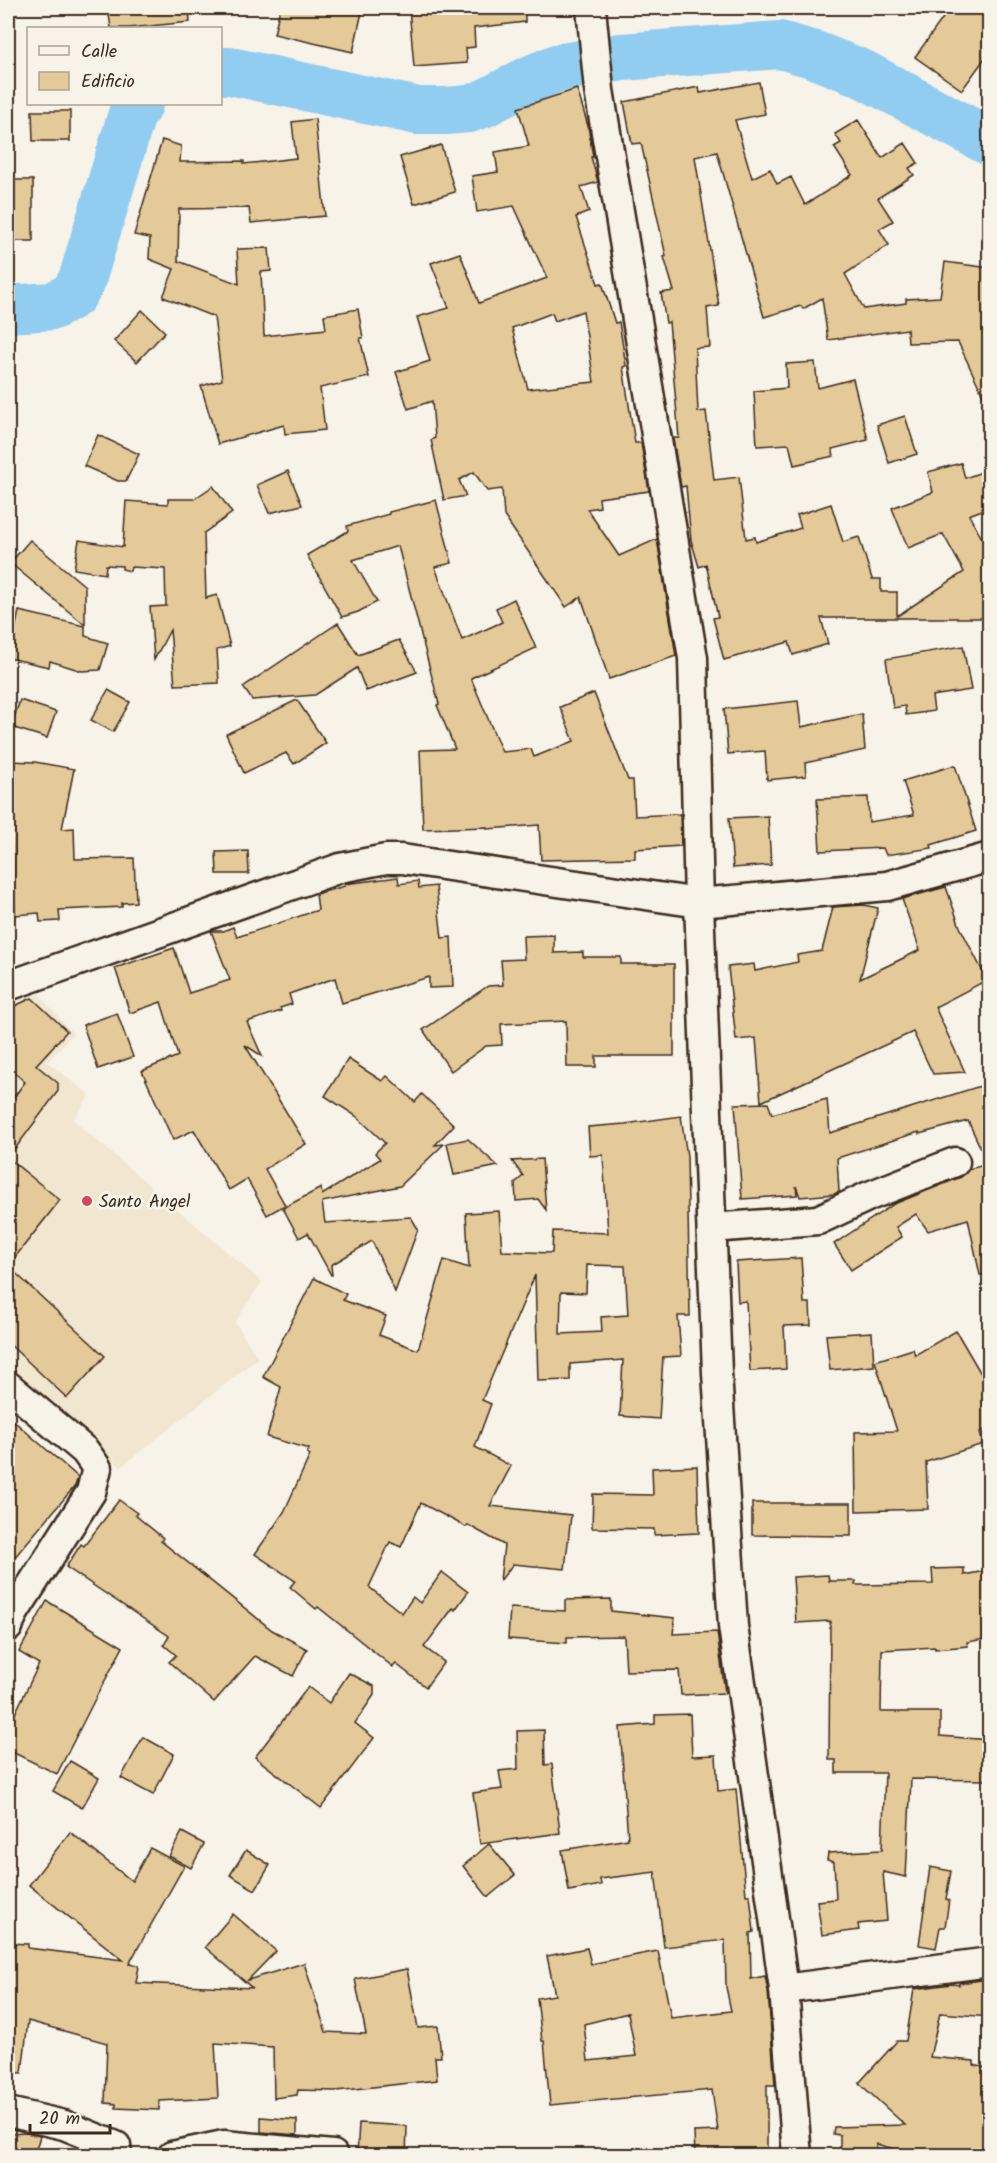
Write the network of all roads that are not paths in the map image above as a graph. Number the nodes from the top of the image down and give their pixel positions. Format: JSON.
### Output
{"nodes":[{"id":1,"x":592,"y":16,"type":"edge"},
{"id":2,"x":990,"y":857,"type":"edge"},
{"id":3,"x":699,"y":903,"type":"junction"},
{"id":4,"x":8,"y":986,"type":"edge"},
{"id":5,"x":955,"y":1162,"type":"dead end"},
{"id":6,"x":712,"y":1228,"type":"junction"},
{"id":7,"x":8,"y":1386,"type":"edge"},
{"id":8,"x":8,"y":1627,"type":"edge"},
{"id":9,"x":990,"y":1962,"type":"edge"},
{"id":10,"x":784,"y":1989,"type":"junction"},
{"id":11,"x":8,"y":2112,"type":"edge"},
{"id":12,"x":116,"y":2152,"type":"edge"},
{"id":13,"x":333,"y":2155,"type":"edge"},
{"id":14,"x":172,"y":2156,"type":"edge"},
{"id":15,"x":797,"y":2156,"type":"edge"}],
"edges":[{"from":1,"to":3,"type":"street"},
{"from":2,"to":3,"type":"street"},
{"from":3,"to":4,"type":"street"},
{"from":3,"to":6,"type":"street"},
{"from":5,"to":6,"type":"street"},
{"from":6,"to":10,"type":"street"},
{"from":7,"to":8,"type":"street"},
{"from":9,"to":10,"type":"street"},
{"from":10,"to":15,"type":"street"},
{"from":11,"to":12,"type":"street"},
{"from":13,"to":14,"type":"street"}]}
